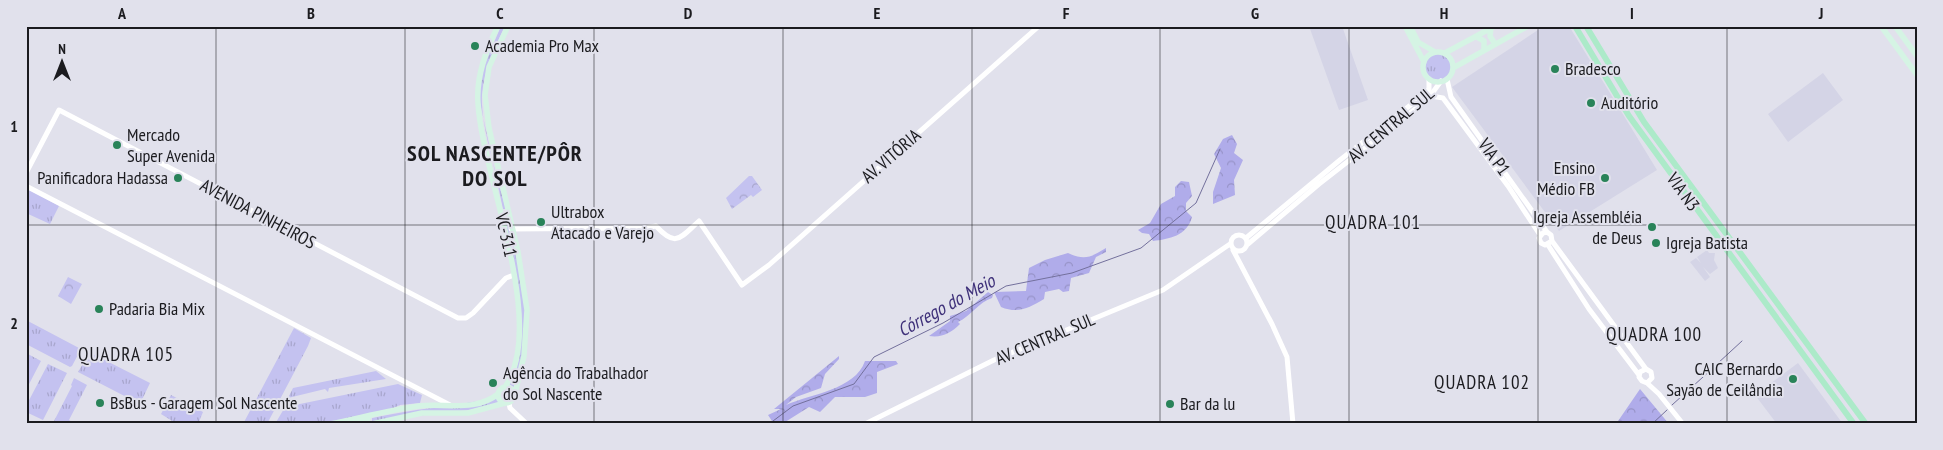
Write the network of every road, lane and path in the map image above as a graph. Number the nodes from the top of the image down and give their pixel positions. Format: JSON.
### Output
{"nodes":[{"id":1,"x":498,"y":26,"type":"edge"},
{"id":2,"x":508,"y":26,"type":"edge"},
{"id":3,"x":1038,"y":26,"type":"edge"},
{"id":4,"x":1404,"y":26,"type":"edge"},
{"id":5,"x":1410,"y":26,"type":"edge"},
{"id":6,"x":1528,"y":26,"type":"edge"},
{"id":7,"x":1575,"y":26,"type":"edge"},
{"id":8,"x":1586,"y":26,"type":"edge"},
{"id":9,"x":1881,"y":26,"type":"edge"},
{"id":10,"x":1895,"y":26,"type":"edge"},
{"id":11,"x":1493,"y":27,"type":"edge"},
{"id":12,"x":1477,"y":37,"type":"junction"},
{"id":13,"x":1495,"y":44,"type":"junction"},
{"id":14,"x":1484,"y":50,"type":"junction"},
{"id":15,"x":1435,"y":52,"type":"junction"},
{"id":16,"x":1445,"y":53,"type":"junction"},
{"id":17,"x":1917,"y":56,"type":"edge"},
{"id":18,"x":1424,"y":62,"type":"junction"},
{"id":19,"x":1598,"y":66,"type":"junction"},
{"id":20,"x":1453,"y":68,"type":"junction"},
{"id":21,"x":1917,"y":74,"type":"edge"},
{"id":22,"x":1429,"y":79,"type":"junction"},
{"id":23,"x":1444,"y":80,"type":"junction"},
{"id":24,"x":1431,"y":96,"type":"junction"},
{"id":25,"x":1629,"y":98,"type":"junction"},
{"id":26,"x":1627,"y":113,"type":"junction"},
{"id":27,"x":1469,"y":122,"type":"junction"},
{"id":28,"x":1464,"y":126,"type":"junction"},
{"id":29,"x":1477,"y":133,"type":"junction"},
{"id":30,"x":1471,"y":136,"type":"junction"},
{"id":31,"x":1660,"y":144,"type":"junction"},
{"id":32,"x":26,"y":173,"type":"edge"},
{"id":33,"x":26,"y":186,"type":"edge"},
{"id":34,"x":507,"y":209,"type":"junction"},
{"id":35,"x":500,"y":211,"type":"junction"},
{"id":36,"x":502,"y":223,"type":"junction"},
{"id":37,"x":511,"y":226,"type":"junction"},
{"id":38,"x":1546,"y":232,"type":"junction"},
{"id":39,"x":1540,"y":235,"type":"junction"},
{"id":40,"x":1246,"y":238,"type":"junction"},
{"id":41,"x":1550,"y":243,"type":"junction"},
{"id":42,"x":1248,"y":244,"type":"junction"},
{"id":43,"x":1721,"y":244,"type":"junction"},
{"id":44,"x":1234,"y":250,"type":"junction"},
{"id":45,"x":514,"y":275,"type":"junction"},
{"id":46,"x":1756,"y":275,"type":"junction"},
{"id":47,"x":1756,"y":291,"type":"junction"},
{"id":48,"x":1790,"y":320,"type":"junction"},
{"id":49,"x":1646,"y":369,"type":"junction"},
{"id":50,"x":1813,"y":369,"type":"junction"},
{"id":51,"x":1639,"y":374,"type":"junction"},
{"id":52,"x":1652,"y":378,"type":"junction"},
{"id":53,"x":1646,"y":383,"type":"junction"},
{"id":54,"x":505,"y":387,"type":"junction"},
{"id":55,"x":424,"y":393,"type":"junction"},
{"id":56,"x":514,"y":393,"type":"junction"},
{"id":57,"x":498,"y":394,"type":"junction"},
{"id":58,"x":1659,"y":394,"type":"junction"},
{"id":59,"x":1845,"y":395,"type":"junction"},
{"id":60,"x":507,"y":403,"type":"junction"},
{"id":61,"x":418,"y":406,"type":"junction"},
{"id":62,"x":450,"y":406,"type":"junction"},
{"id":63,"x":1844,"y":410,"type":"junction"},
{"id":64,"x":366,"y":417,"type":"junction"},
{"id":65,"x":330,"y":424,"type":"edge"},
{"id":66,"x":356,"y":424,"type":"edge"},
{"id":67,"x":372,"y":424,"type":"edge"},
{"id":68,"x":527,"y":424,"type":"edge"},
{"id":69,"x":865,"y":424,"type":"edge"},
{"id":70,"x":1292,"y":424,"type":"edge"},
{"id":71,"x":1683,"y":424,"type":"edge"},
{"id":72,"x":1854,"y":424,"type":"edge"},
{"id":73,"x":1864,"y":424,"type":"edge"}],
"edges":[{"from":1,"to":35,"type":"main road","name":"VC-311"},
{"from":2,"to":34,"type":"main road","name":"VC-311"},
{"from":3,"to":37,"type":"street","name":"AV. VITÓRIA"},
{"from":4,"to":18,"type":"main road"},
{"from":5,"to":15,"type":"main road"},
{"from":6,"to":13,"type":"main road"},
{"from":7,"to":19,"type":"main road","name":"VIA N3"},
{"from":8,"to":25,"type":"main road"},
{"from":9,"to":21,"type":"main road"},
{"from":10,"to":17,"type":"main road"},
{"from":11,"to":12,"type":"main road"},
{"from":11,"to":13,"type":"main road"},
{"from":12,"to":14,"type":"main road"},
{"from":12,"to":16,"type":"main road"},
{"from":13,"to":14,"type":"main road"},
{"from":14,"to":20,"type":"main road"},
{"from":15,"to":16,"type":"main road"},
{"from":15,"to":18,"type":"main road"},
{"from":16,"to":20,"type":"main road"},
{"from":18,"to":22,"type":"main road"},
{"from":19,"to":25,"type":"main road"},
{"from":19,"to":26,"type":"main road","name":"VIA N3"},
{"from":20,"to":23,"type":"main road"},
{"from":22,"to":23,"type":"main road"},
{"from":22,"to":40,"type":"street","name":"AV. CENTRAL SUL"},
{"from":23,"to":24,"type":"street","name":"AV. CENTRAL SUL"},
{"from":23,"to":27,"type":"street","name":"VIA P1"},
{"from":24,"to":28,"type":"street","name":"VIA P1"},
{"from":24,"to":42,"type":"street","name":"AV. CENTRAL SUL"},
{"from":25,"to":31,"type":"main road"},
{"from":26,"to":31,"type":"main road"},
{"from":26,"to":43,"type":"main road","name":"VIA N3"},
{"from":27,"to":28,"type":"street"},
{"from":27,"to":29,"type":"street","name":"VIA P1"},
{"from":28,"to":30,"type":"street","name":"VIA P1"},
{"from":29,"to":30,"type":"street"},
{"from":29,"to":38,"type":"street","name":"VIA P1"},
{"from":30,"to":39,"type":"street","name":"VIA P1"},
{"from":31,"to":46,"type":"main road","name":"VIA N3"},
{"from":32,"to":45,"type":"street","name":"AVENIDA PINHEIROS"},
{"from":33,"to":55,"type":"street"},
{"from":34,"to":35,"type":"main road"},
{"from":34,"to":37,"type":"main road","name":"VC-311"},
{"from":35,"to":36,"type":"main road","name":"VC-311"},
{"from":36,"to":37,"type":"main road"},
{"from":36,"to":45,"type":"main road","name":"VC-311"},
{"from":37,"to":56,"type":"main road","name":"VC-311"},
{"from":38,"to":39,"type":"street"},
{"from":38,"to":41,"type":"street","name":"VIA P1"},
{"from":39,"to":41,"type":"street","name":"VIA P1"},
{"from":40,"to":42,"type":"street"},
{"from":40,"to":44,"type":"street","name":"AV. CENTRAL SUL"},
{"from":41,"to":49,"type":"street","name":"VIA P1"},
{"from":41,"to":51,"type":"street","name":"VIA P1"},
{"from":42,"to":44,"type":"street","name":"AV. CENTRAL SUL"},
{"from":43,"to":46,"type":"main road"},
{"from":43,"to":47,"type":"main road","name":"VIA N3"},
{"from":44,"to":69,"type":"street","name":"AV. CENTRAL SUL"},
{"from":44,"to":70,"type":"street"},
{"from":45,"to":54,"type":"main road","name":"VC-311"},
{"from":46,"to":48,"type":"main road","name":"VIA N3"},
{"from":47,"to":48,"type":"main road"},
{"from":47,"to":50,"type":"main road","name":"VIA N3"},
{"from":48,"to":59,"type":"main road","name":"VIA N3"},
{"from":49,"to":51,"type":"street"},
{"from":49,"to":52,"type":"street","name":"VIA P1"},
{"from":50,"to":59,"type":"main road"},
{"from":50,"to":63,"type":"main road","name":"VIA N3"},
{"from":51,"to":53,"type":"street","name":"VIA P1"},
{"from":52,"to":53,"type":"street"},
{"from":52,"to":58,"type":"street","name":"VIA P1"},
{"from":53,"to":58,"type":"street","name":"VIA P1"},
{"from":54,"to":56,"type":"main road"},
{"from":54,"to":57,"type":"main road"},
{"from":55,"to":61,"type":"street"},
{"from":55,"to":62,"type":"street"},
{"from":56,"to":60,"type":"main road"},
{"from":57,"to":60,"type":"main road"},
{"from":57,"to":62,"type":"main road"},
{"from":58,"to":71,"type":"street","name":"VIA P1"},
{"from":59,"to":73,"type":"main road","name":"VIA N3"},
{"from":60,"to":67,"type":"main road"},
{"from":60,"to":68,"type":"street"},
{"from":61,"to":62,"type":"main road"},
{"from":61,"to":64,"type":"main road"},
{"from":63,"to":72,"type":"main road","name":"VIA N3"},
{"from":63,"to":73,"type":"main road"},
{"from":64,"to":65,"type":"main road"},
{"from":64,"to":66,"type":"main road"}]}
